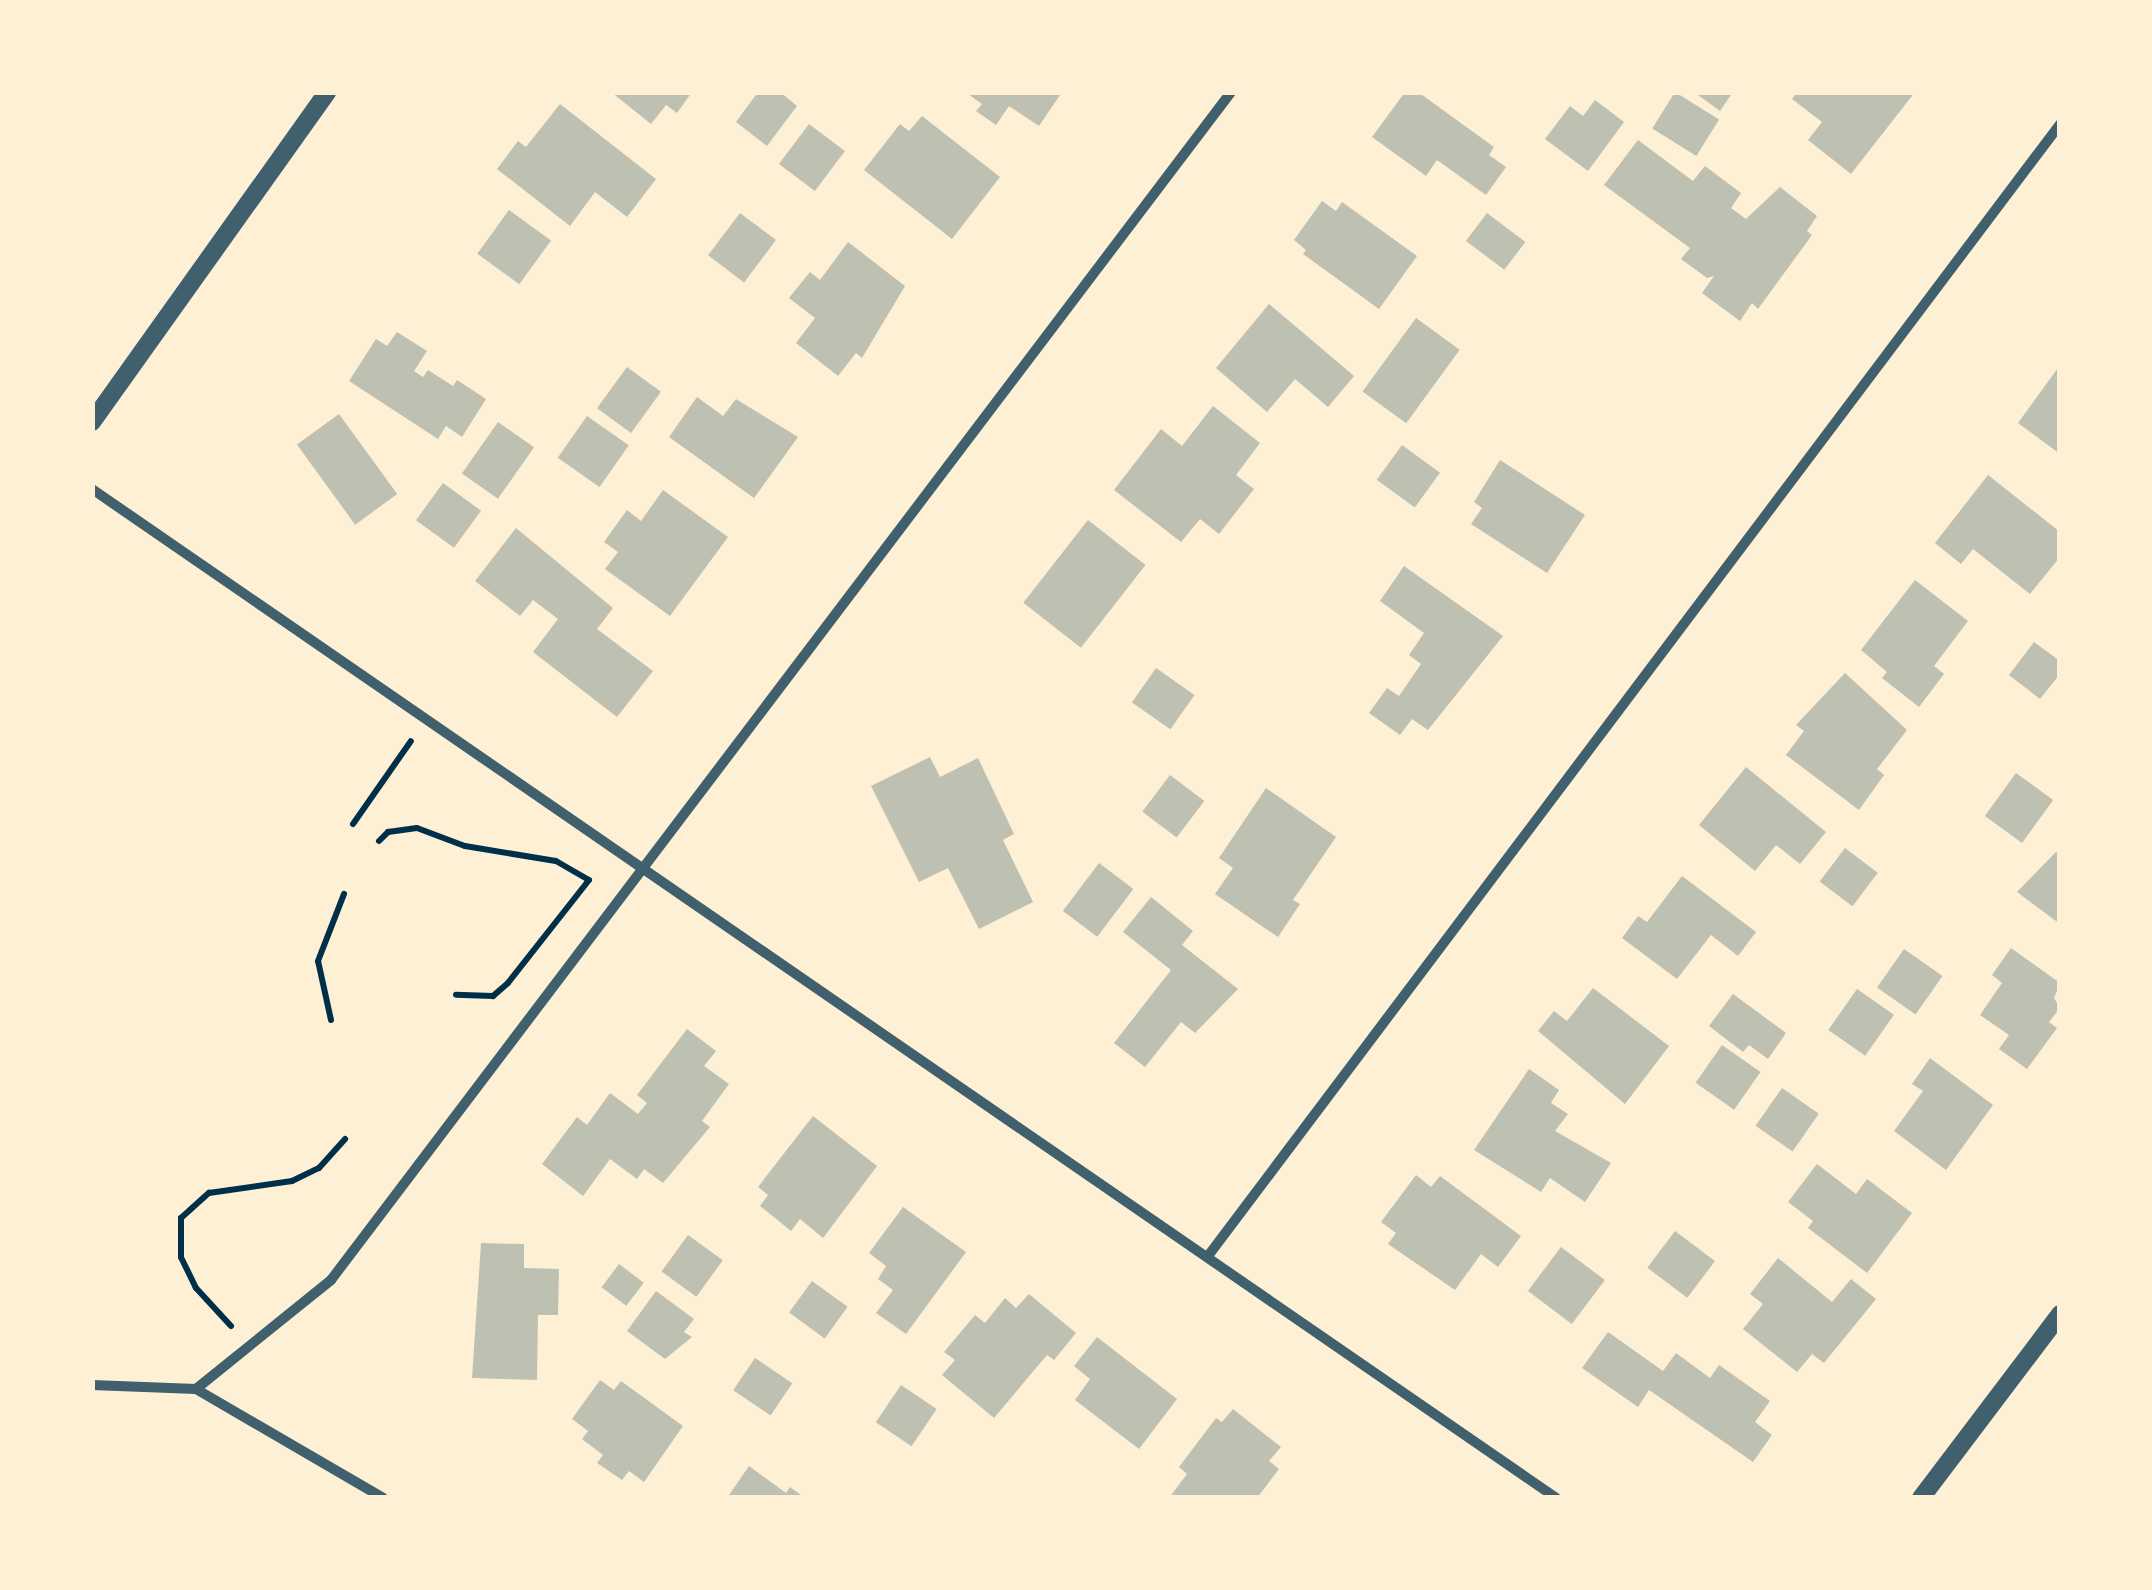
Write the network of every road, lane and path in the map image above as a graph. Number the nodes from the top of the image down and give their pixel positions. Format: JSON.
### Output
{"nodes":[{"id":1,"x":327,"y":92,"type":"edge"},
{"id":2,"x":1231,"y":92,"type":"edge"},
{"id":3,"x":2060,"y":124,"type":"edge"},
{"id":4,"x":92,"y":422,"type":"edge"},
{"id":5,"x":92,"y":490,"type":"edge"},
{"id":6,"x":426,"y":720,"type":"junction"},
{"id":7,"x":352,"y":824,"type":"dead end"},
{"id":8,"x":378,"y":841,"type":"dead end"},
{"id":9,"x":642,"y":869,"type":"junction"},
{"id":10,"x":344,"y":894,"type":"dead end"},
{"id":11,"x":456,"y":995,"type":"dead end"},
{"id":12,"x":331,"y":1020,"type":"dead end"},
{"id":13,"x":345,"y":1139,"type":"dead end"},
{"id":14,"x":1208,"y":1256,"type":"junction"},
{"id":15,"x":2060,"y":1314,"type":"edge"},
{"id":16,"x":235,"y":1331,"type":"dead end"},
{"id":17,"x":92,"y":1385,"type":"edge"},
{"id":18,"x":196,"y":1389,"type":"junction"},
{"id":19,"x":383,"y":1498,"type":"edge"},
{"id":20,"x":1556,"y":1498,"type":"edge"},
{"id":21,"x":1922,"y":1498,"type":"edge"}],
"edges":[{"from":1,"to":4,"type":"street"},
{"from":2,"to":9,"type":"street"},
{"from":3,"to":14,"type":"street"},
{"from":5,"to":6,"type":"street"},
{"from":6,"to":7,"type":"path"},
{"from":6,"to":9,"type":"street"},
{"from":8,"to":11,"type":"path"},
{"from":9,"to":14,"type":"street"},
{"from":9,"to":18,"type":"street"},
{"from":10,"to":12,"type":"path"},
{"from":13,"to":16,"type":"path"},
{"from":14,"to":20,"type":"street"},
{"from":15,"to":21,"type":"street"},
{"from":17,"to":18,"type":"street"},
{"from":18,"to":19,"type":"street"}]}
